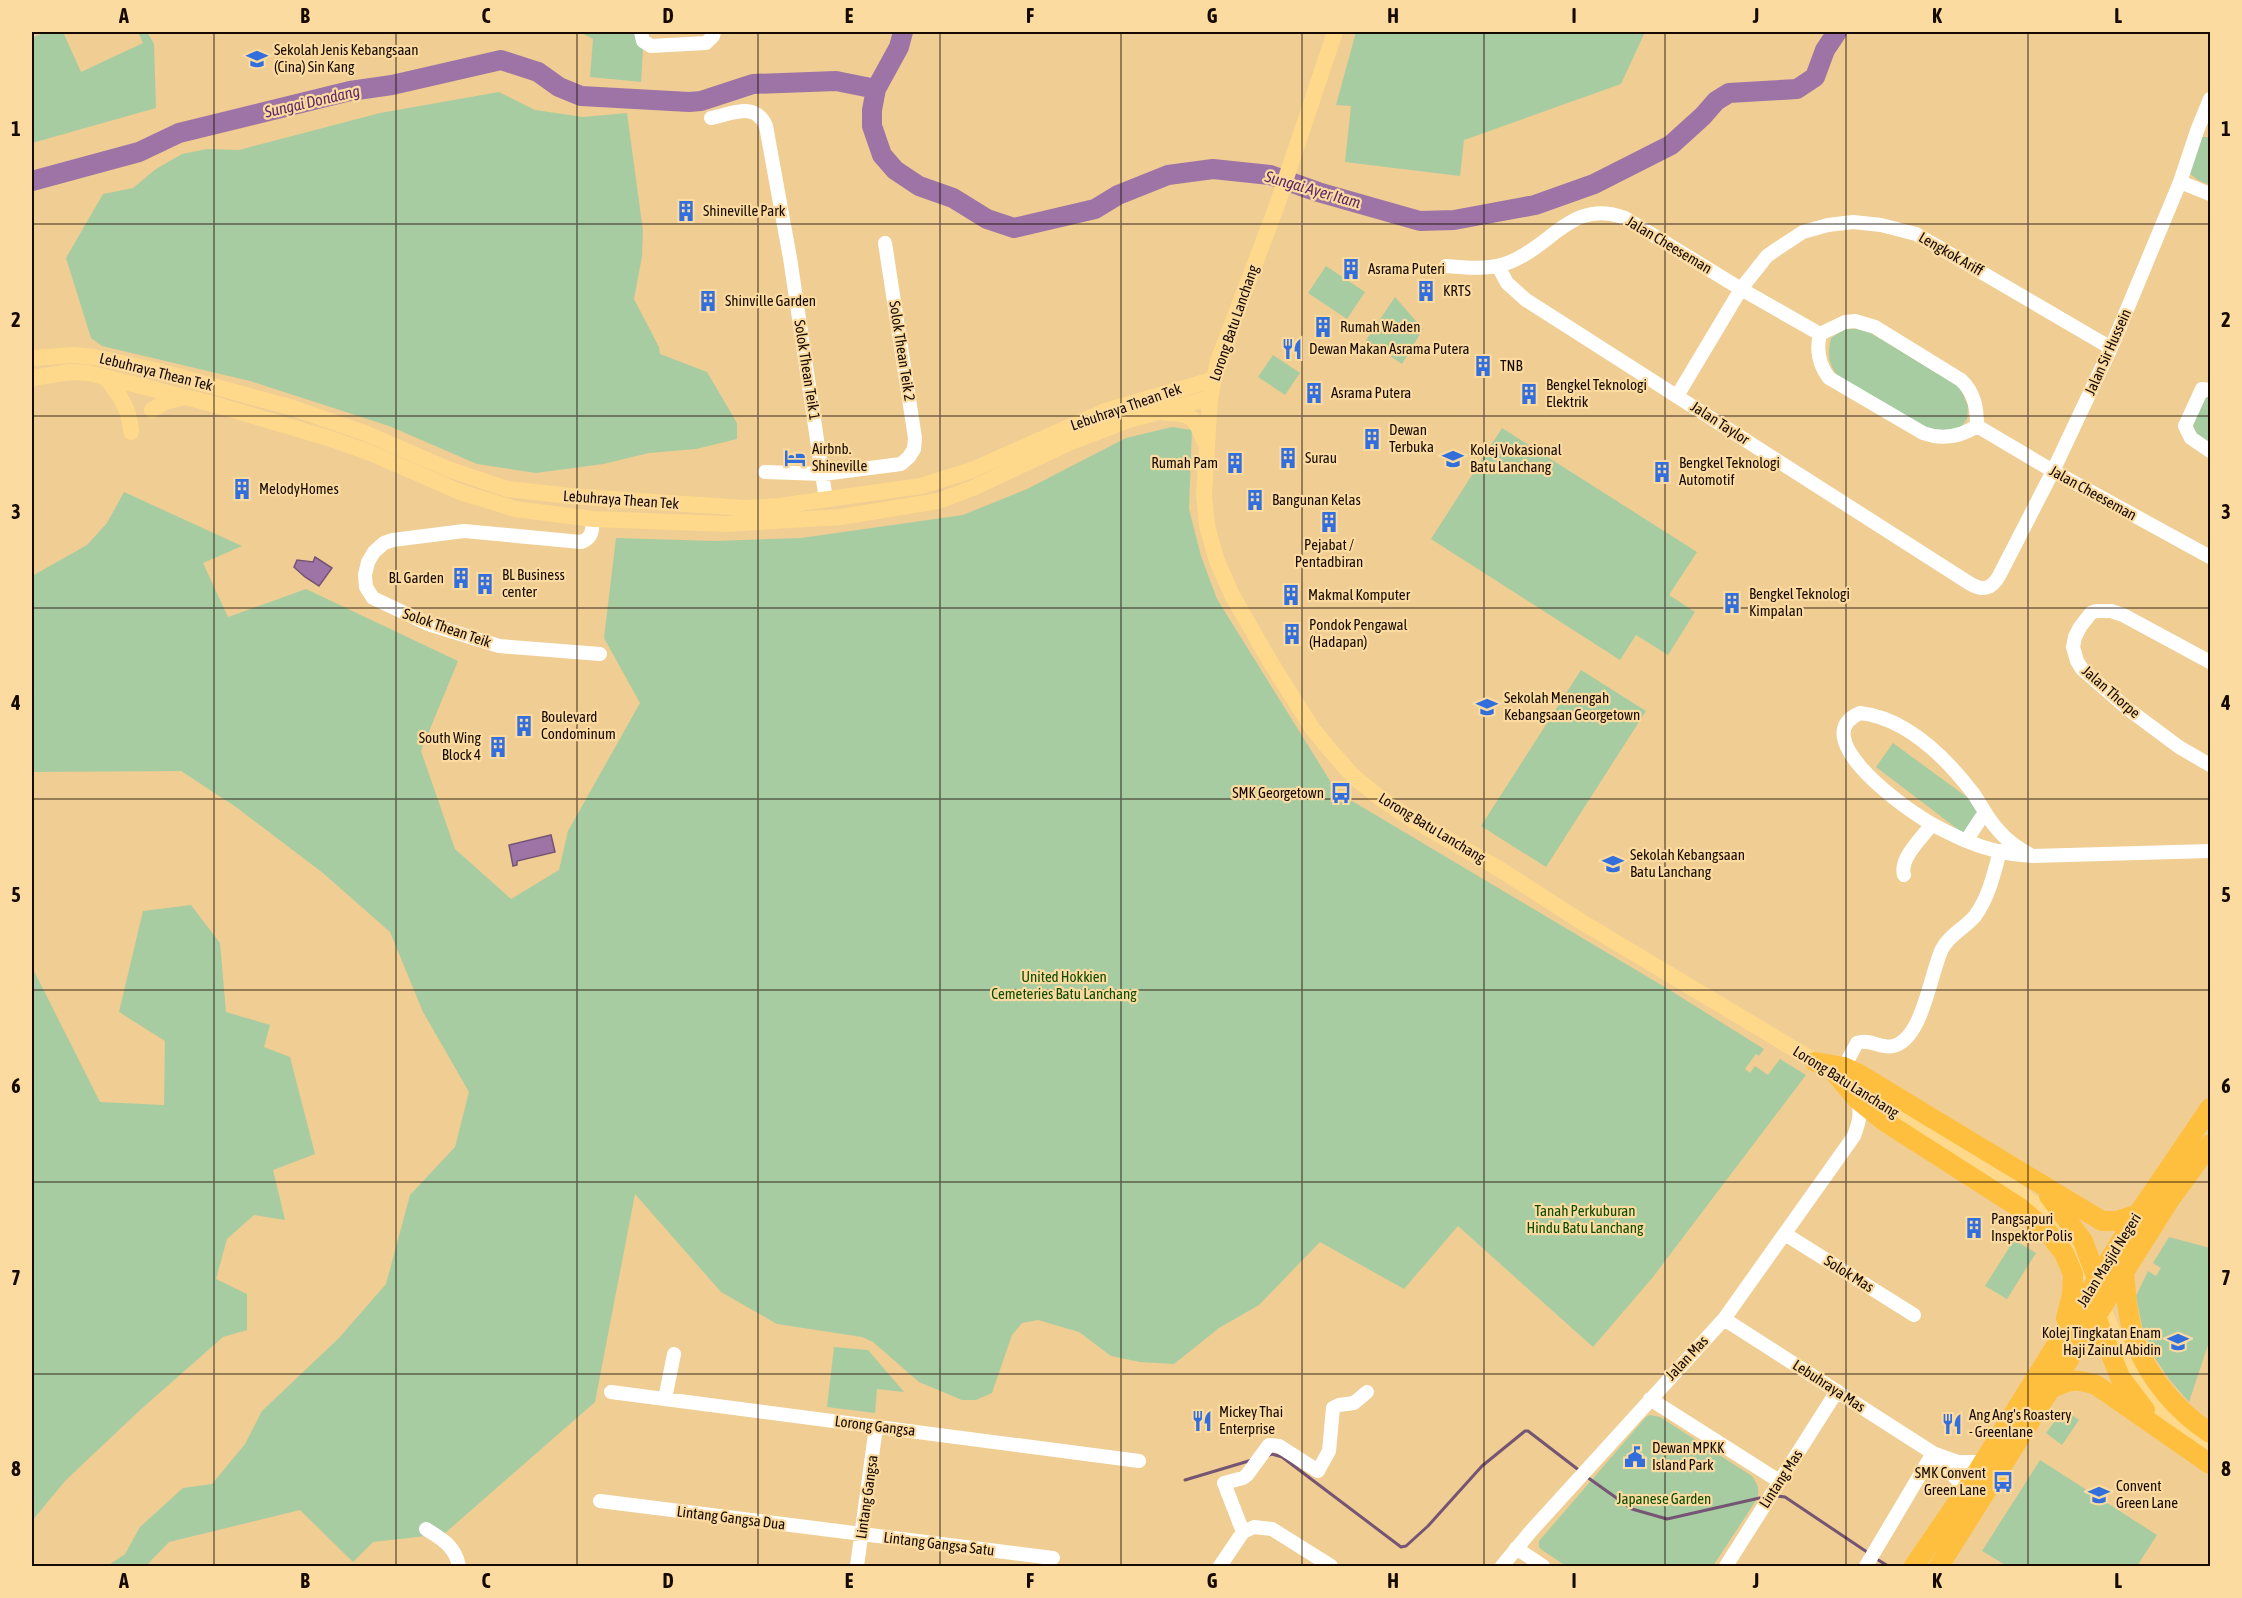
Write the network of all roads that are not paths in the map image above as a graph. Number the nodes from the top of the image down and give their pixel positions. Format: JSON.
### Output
{"nodes":[{"id":1,"x":641,"y":32,"type":"edge"},
{"id":2,"x":714,"y":32,"type":"edge"},
{"id":3,"x":1335,"y":32,"type":"edge"},
{"id":4,"x":2211,"y":99,"type":"edge"},
{"id":5,"x":711,"y":118,"type":"dead end"},
{"id":6,"x":2204,"y":132,"type":"edge"},
{"id":7,"x":2180,"y":182,"type":"junction"},
{"id":8,"x":2211,"y":194,"type":"edge"},
{"id":9,"x":885,"y":243,"type":"dead end"},
{"id":10,"x":1446,"y":266,"type":"dead end"},
{"id":11,"x":1498,"y":266,"type":"junction"},
{"id":12,"x":1741,"y":290,"type":"junction"},
{"id":13,"x":1820,"y":334,"type":"junction"},
{"id":14,"x":2111,"y":348,"type":"junction"},
{"id":15,"x":32,"y":357,"type":"edge"},
{"id":16,"x":94,"y":357,"type":"junction"},
{"id":17,"x":105,"y":376,"type":"junction"},
{"id":18,"x":32,"y":378,"type":"edge"},
{"id":19,"x":1212,"y":380,"type":"junction"},
{"id":20,"x":155,"y":387,"type":"junction"},
{"id":21,"x":230,"y":390,"type":"junction"},
{"id":22,"x":2211,"y":390,"type":"edge"},
{"id":23,"x":1677,"y":396,"type":"junction"},
{"id":24,"x":186,"y":397,"type":"junction"},
{"id":25,"x":1210,"y":398,"type":"junction"},
{"id":26,"x":152,"y":410,"type":"dead end"},
{"id":27,"x":1149,"y":413,"type":"junction"},
{"id":28,"x":1977,"y":426,"type":"junction"},
{"id":29,"x":131,"y":432,"type":"dead end"},
{"id":30,"x":1206,"y":447,"type":"junction"},
{"id":31,"x":2211,"y":451,"type":"edge"},
{"id":32,"x":2053,"y":471,"type":"junction"},
{"id":33,"x":765,"y":472,"type":"dead end"},
{"id":34,"x":823,"y":474,"type":"junction"},
{"id":35,"x":529,"y":493,"type":"junction"},
{"id":36,"x":826,"y":500,"type":"junction"},
{"id":37,"x":668,"y":503,"type":"junction"},
{"id":38,"x":593,"y":519,"type":"junction"},
{"id":39,"x":2211,"y":557,"type":"edge"},
{"id":40,"x":1981,"y":589,"type":"joint"},
{"id":41,"x":600,"y":654,"type":"dead end"},
{"id":42,"x":2211,"y":662,"type":"edge"},
{"id":43,"x":2211,"y":765,"type":"edge"},
{"id":44,"x":1985,"y":813,"type":"junction"},
{"id":45,"x":1932,"y":824,"type":"junction"},
{"id":46,"x":1966,"y":841,"type":"junction"},
{"id":47,"x":2000,"y":851,"type":"junction"},
{"id":48,"x":2211,"y":851,"type":"edge"},
{"id":49,"x":2032,"y":856,"type":"junction"},
{"id":50,"x":1904,"y":875,"type":"dead end"},
{"id":51,"x":1815,"y":1062,"type":"joint"},
{"id":52,"x":1847,"y":1081,"type":"junction"},
{"id":53,"x":2211,"y":1108,"type":"edge"},
{"id":54,"x":1884,"y":1120,"type":"junction"},
{"id":55,"x":1854,"y":1136,"type":"junction"},
{"id":56,"x":2211,"y":1144,"type":"edge"},
{"id":57,"x":2204,"y":1166,"type":"edge"},
{"id":58,"x":2030,"y":1177,"type":"junction"},
{"id":59,"x":2138,"y":1214,"type":"junction"},
{"id":60,"x":1785,"y":1234,"type":"junction"},
{"id":61,"x":2124,"y":1272,"type":"junction"},
{"id":62,"x":2097,"y":1299,"type":"junction"},
{"id":63,"x":1914,"y":1315,"type":"dead end"},
{"id":64,"x":1724,"y":1319,"type":"junction"},
{"id":65,"x":2060,"y":1338,"type":"junction"},
{"id":66,"x":674,"y":1354,"type":"dead end"},
{"id":67,"x":2050,"y":1389,"type":"junction"},
{"id":68,"x":1837,"y":1391,"type":"junction"},
{"id":69,"x":611,"y":1392,"type":"dead end"},
{"id":70,"x":1367,"y":1392,"type":"dead end"},
{"id":71,"x":1650,"y":1398,"type":"junction"},
{"id":72,"x":665,"y":1399,"type":"junction"},
{"id":73,"x":876,"y":1427,"type":"junction"},
{"id":74,"x":2163,"y":1430,"type":"junction"},
{"id":75,"x":2211,"y":1433,"type":"edge"},
{"id":76,"x":2211,"y":1450,"type":"edge"},
{"id":77,"x":1933,"y":1453,"type":"junction"},
{"id":78,"x":1138,"y":1461,"type":"dead end"},
{"id":79,"x":1983,"y":1462,"type":"junction"},
{"id":80,"x":2211,"y":1464,"type":"edge"},
{"id":81,"x":1779,"y":1482,"type":"junction"},
{"id":82,"x":1966,"y":1490,"type":"junction"},
{"id":83,"x":600,"y":1502,"type":"dead end"},
{"id":84,"x":426,"y":1529,"type":"dead end"},
{"id":85,"x":1243,"y":1532,"type":"junction"},
{"id":86,"x":862,"y":1534,"type":"junction"},
{"id":87,"x":1516,"y":1548,"type":"junction"},
{"id":88,"x":1053,"y":1558,"type":"dead end"},
{"id":89,"x":459,"y":1566,"type":"edge"},
{"id":90,"x":858,"y":1566,"type":"edge"},
{"id":91,"x":1220,"y":1566,"type":"edge"},
{"id":92,"x":1331,"y":1566,"type":"edge"},
{"id":93,"x":1502,"y":1566,"type":"edge"},
{"id":94,"x":1543,"y":1566,"type":"edge"},
{"id":95,"x":1725,"y":1566,"type":"edge"},
{"id":96,"x":1867,"y":1566,"type":"edge"},
{"id":97,"x":1914,"y":1566,"type":"edge"},
{"id":98,"x":1940,"y":1566,"type":"edge"}],
"edges":[{"from":1,"to":2,"type":"street"},
{"from":3,"to":19,"type":"main road","name":"Lorong Batu Lanchang"},
{"from":4,"to":6,"type":"street","name":"Jalan Sir Hussein"},
{"from":5,"to":34,"type":"street","name":"Solok Thean Teik 1"},
{"from":6,"to":7,"type":"street","name":"Jalan Sir Hussein"},
{"from":7,"to":8,"type":"street"},
{"from":7,"to":14,"type":"street","name":"Jalan Sir Hussein"},
{"from":9,"to":34,"type":"street","name":"Solok Thean Teik 2"},
{"from":10,"to":11,"type":"street","name":"Jalan Cheeseman"},
{"from":11,"to":12,"type":"street","name":"Jalan Cheeseman"},
{"from":11,"to":23,"type":"street","name":"Jalan Taylor"},
{"from":12,"to":13,"type":"street","name":"Jalan Cheeseman"},
{"from":12,"to":14,"type":"street","name":"Lengkok Ariff"},
{"from":12,"to":23,"type":"street","name":"Lengkok Ariff"},
{"from":13,"to":28,"type":"street"},
{"from":13,"to":28,"type":"street"},
{"from":14,"to":32,"type":"street","name":"Jalan Sir Hussein"},
{"from":15,"to":16,"type":"main road","name":"Lebuhraya Thean Tek"},
{"from":16,"to":20,"type":"main road"},
{"from":16,"to":21,"type":"main road","name":"Lebuhraya Thean Tek"},
{"from":17,"to":18,"type":"main road","name":"Lebuhraya Thean Tek"},
{"from":17,"to":20,"type":"main road","name":"Lebuhraya Thean Tek"},
{"from":17,"to":29,"type":"main road"},
{"from":19,"to":25,"type":"main road","name":"Lorong Batu Lanchang"},
{"from":19,"to":36,"type":"main road","name":"Lebuhraya Thean Tek"},
{"from":20,"to":21,"type":"main road"},
{"from":20,"to":24,"type":"main road","name":"Lebuhraya Thean Tek"},
{"from":21,"to":35,"type":"main road","name":"Lebuhraya Thean Tek"},
{"from":22,"to":31,"type":"street"},
{"from":23,"to":40,"type":"street","name":"Jalan Taylor"},
{"from":24,"to":26,"type":"main road"},
{"from":24,"to":38,"type":"main road","name":"Lebuhraya Thean Tek"},
{"from":25,"to":27,"type":"main road","name":"Lebuhraya Thean Tek"},
{"from":25,"to":30,"type":"main road","name":"Lorong Batu Lanchang"},
{"from":27,"to":30,"type":"main road"},
{"from":27,"to":38,"type":"main road","name":"Lebuhraya Thean Tek"},
{"from":28,"to":32,"type":"street","name":"Jalan Cheeseman"},
{"from":30,"to":51,"type":"main road","name":"Lorong Batu Lanchang"},
{"from":32,"to":39,"type":"street","name":"Jalan Cheeseman"},
{"from":32,"to":40,"type":"street","name":"Jalan Sir Hussein"},
{"from":33,"to":34,"type":"street"},
{"from":34,"to":36,"type":"street","name":"Solok Thean Teik 1"},
{"from":35,"to":37,"type":"main road","name":"Lebuhraya Thean Tek"},
{"from":35,"to":38,"type":"main road"},
{"from":36,"to":37,"type":"main road","name":"Lebuhraya Thean Tek"},
{"from":37,"to":38,"type":"main road"},
{"from":38,"to":41,"type":"street","name":"Solok Thean Teik"},
{"from":42,"to":43,"type":"street","name":"Jalan Thorpe"},
{"from":44,"to":45,"type":"street"},
{"from":44,"to":46,"type":"street"},
{"from":44,"to":49,"type":"street"},
{"from":45,"to":46,"type":"street"},
{"from":45,"to":50,"type":"street"},
{"from":46,"to":47,"type":"street"},
{"from":47,"to":49,"type":"street"},
{"from":47,"to":52,"type":"street"},
{"from":48,"to":49,"type":"street"},
{"from":51,"to":52,"type":"highway"},
{"from":52,"to":54,"type":"highway"},
{"from":52,"to":55,"type":"street","name":"Jalan Mas"},
{"from":52,"to":58,"type":"highway"},
{"from":52,"to":62,"type":"main road","name":"Lorong Batu Lanchang"},
{"from":53,"to":59,"type":"highway","name":"Jalan Masjid Negeri"},
{"from":54,"to":55,"type":"street","name":"Jalan Mas"},
{"from":54,"to":65,"type":"highway"},
{"from":55,"to":60,"type":"street","name":"Jalan Mas"},
{"from":56,"to":57,"type":"highway","name":"Jalan Masjid Negeri"},
{"from":57,"to":61,"type":"highway","name":"Jalan Masjid Negeri"},
{"from":58,"to":59,"type":"highway"},
{"from":58,"to":62,"type":"highway"},
{"from":59,"to":62,"type":"highway","name":"Jalan Masjid Negeri"},
{"from":60,"to":63,"type":"street","name":"Solok Mas"},
{"from":60,"to":64,"type":"street","name":"Jalan Mas"},
{"from":61,"to":62,"type":"highway","name":"Jalan Masjid Negeri"},
{"from":61,"to":75,"type":"highway"},
{"from":62,"to":65,"type":"highway","name":"Jalan Masjid Negeri"},
{"from":62,"to":67,"type":"highway","name":"Jalan Masjid Negeri"},
{"from":62,"to":74,"type":"highway"},
{"from":62,"to":76,"type":"main road","name":"Lorong Batu Lanchang"},
{"from":64,"to":68,"type":"street","name":"Lebuhraya Mas"},
{"from":64,"to":71,"type":"street","name":"Jalan Mas"},
{"from":65,"to":79,"type":"highway","name":"Jalan Masjid Negeri"},
{"from":66,"to":72,"type":"street"},
{"from":67,"to":74,"type":"highway"},
{"from":67,"to":98,"type":"highway","name":"Jalan Masjid Negeri"},
{"from":68,"to":77,"type":"street","name":"Lebuhraya Mas"},
{"from":68,"to":81,"type":"street","name":"Lintang Mas"},
{"from":69,"to":72,"type":"street","name":"Lorong Gangsa"},
{"from":70,"to":85,"type":"street"},
{"from":71,"to":81,"type":"street"},
{"from":71,"to":87,"type":"street","name":"Jalan Mas"},
{"from":72,"to":73,"type":"street","name":"Lorong Gangsa"},
{"from":73,"to":78,"type":"street","name":"Lorong Gangsa"},
{"from":73,"to":86,"type":"street","name":"Lintang Gangsa"},
{"from":74,"to":80,"type":"highway"},
{"from":77,"to":79,"type":"street","name":"Lebuhraya Mas"},
{"from":77,"to":82,"type":"street","name":"Lebuhraya Mas"},
{"from":77,"to":96,"type":"street"},
{"from":79,"to":82,"type":"highway","name":"Jalan Masjid Negeri"},
{"from":81,"to":95,"type":"street","name":"Lintang Mas"},
{"from":82,"to":97,"type":"highway","name":"Jalan Masjid Negeri"},
{"from":83,"to":86,"type":"street","name":"Lintang Gangsa Dua"},
{"from":84,"to":89,"type":"street"},
{"from":85,"to":91,"type":"street"},
{"from":85,"to":92,"type":"street"},
{"from":86,"to":88,"type":"street","name":"Lintang Gangsa Satu"},
{"from":86,"to":90,"type":"street","name":"Lintang Gangsa"},
{"from":87,"to":93,"type":"street","name":"Jalan Mas"},
{"from":87,"to":94,"type":"street"}]}
